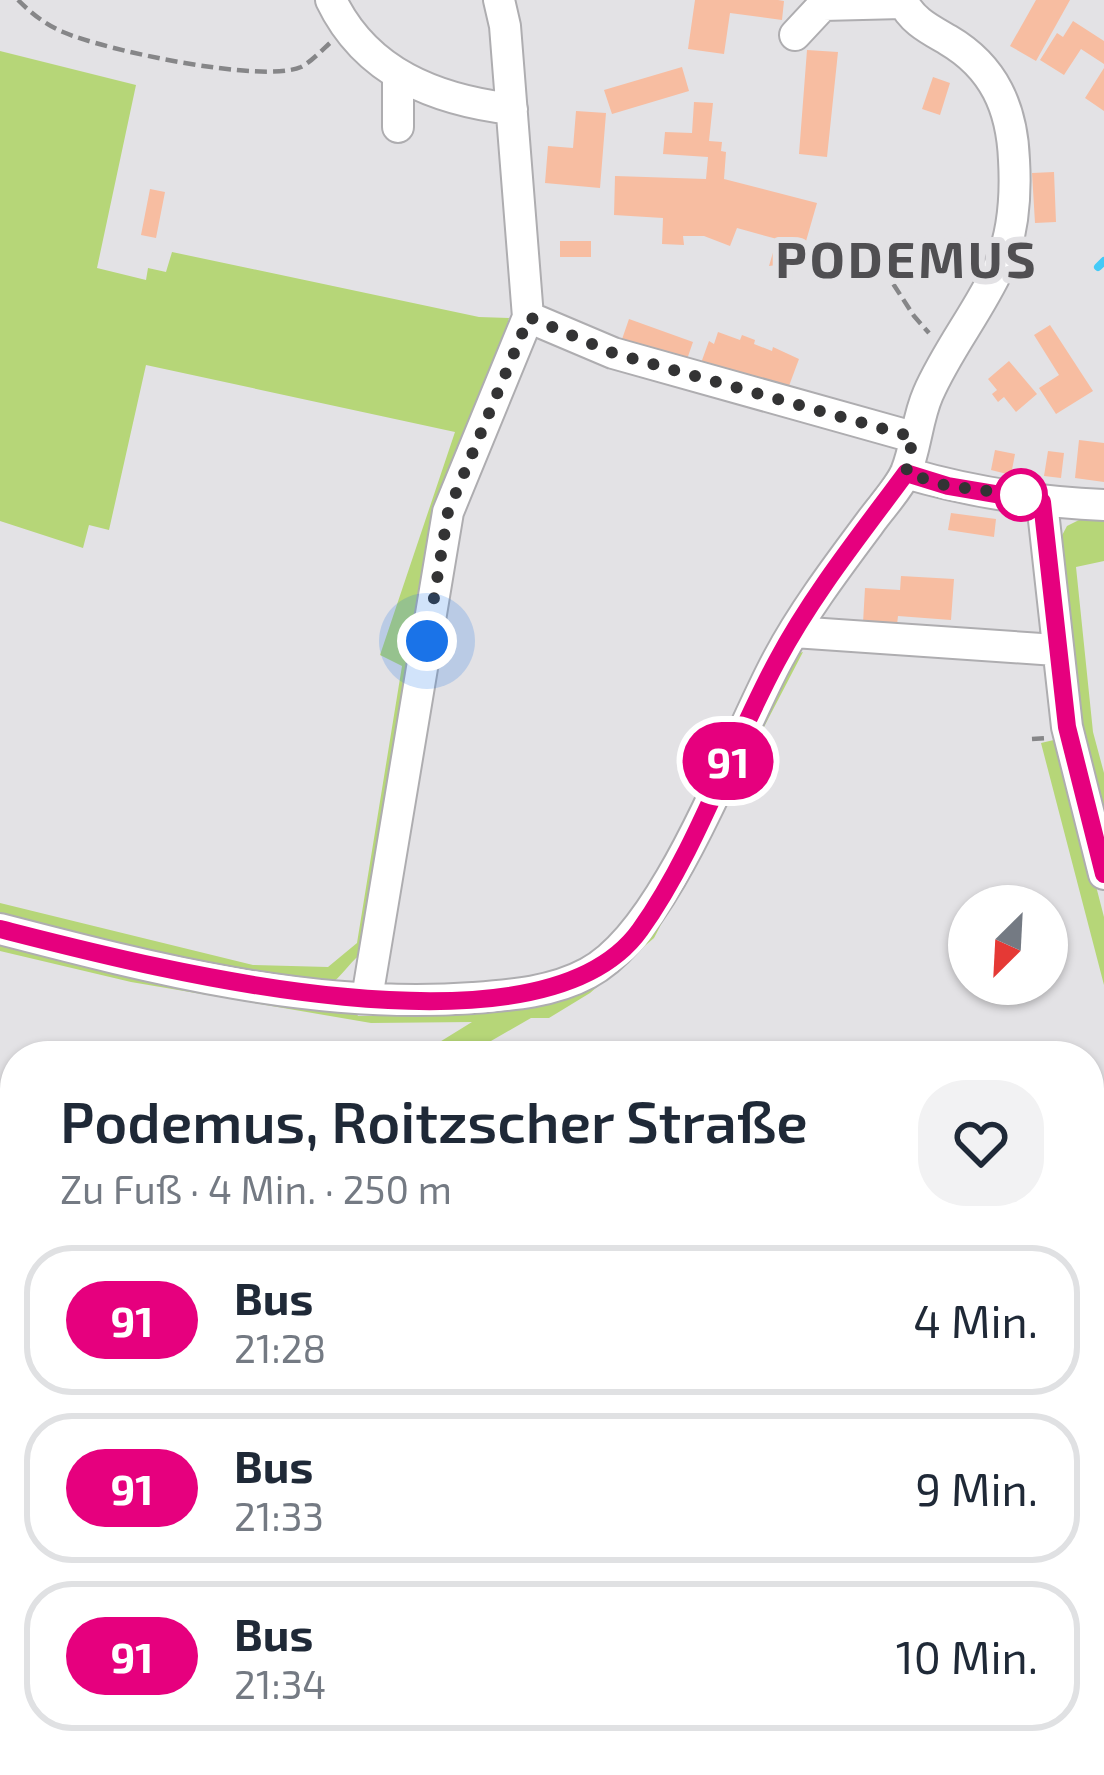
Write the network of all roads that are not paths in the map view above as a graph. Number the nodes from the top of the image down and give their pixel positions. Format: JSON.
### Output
{"nodes":[{"id":1,"x":331,"y":0,"type":"edge"},
{"id":2,"x":500,"y":0,"type":"edge"},
{"id":3,"x":902,"y":1,"type":"edge"},
{"id":4,"x":794,"y":35,"type":"dead end"},
{"id":5,"x":398,"y":76,"type":"junction"},
{"id":6,"x":512,"y":109,"type":"junction"},
{"id":7,"x":398,"y":127,"type":"dead end"},
{"id":8,"x":529,"y":317,"type":"junction"},
{"id":9,"x":913,"y":437,"type":"junction"},
{"id":10,"x":906,"y":473,"type":"junction"},
{"id":11,"x":1042,"y":502,"type":"junction"},
{"id":12,"x":1104,"y":505,"type":"edge"},
{"id":13,"x":794,"y":632,"type":"junction"},
{"id":14,"x":1056,"y":650,"type":"junction"},
{"id":15,"x":1104,"y":874,"type":"edge"},
{"id":16,"x":0,"y":929,"type":"edge"},
{"id":17,"x":367,"y":998,"type":"junction"}],
"edges":[{"from":1,"to":5,"type":"street"},
{"from":2,"to":6,"type":"street"},
{"from":3,"to":4,"type":"street"},
{"from":3,"to":9,"type":"street"},
{"from":5,"to":6,"type":"street"},
{"from":5,"to":7,"type":"street"},
{"from":6,"to":8,"type":"street"},
{"from":8,"to":9,"type":"street"},
{"from":8,"to":17,"type":"street"},
{"from":9,"to":10,"type":"street"},
{"from":10,"to":11,"type":"street"},
{"from":10,"to":13,"type":"street"},
{"from":11,"to":12,"type":"street"},
{"from":11,"to":14,"type":"street"},
{"from":13,"to":14,"type":"street"},
{"from":13,"to":17,"type":"street"},
{"from":14,"to":15,"type":"street"},
{"from":16,"to":17,"type":"street"}]}
